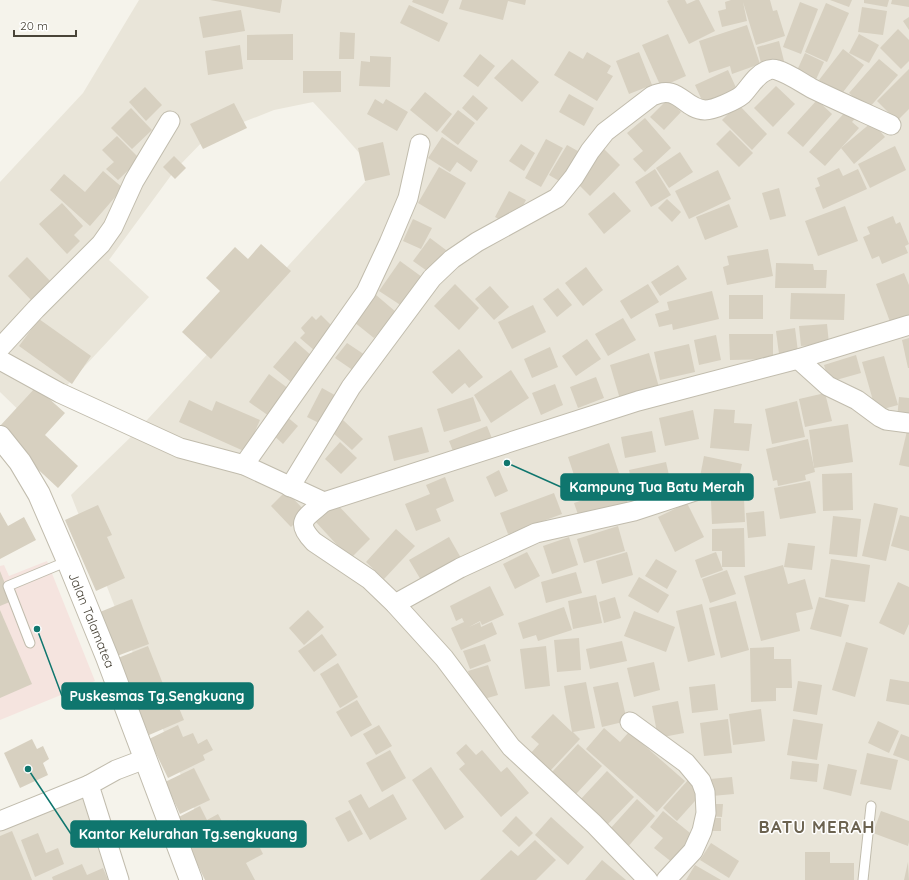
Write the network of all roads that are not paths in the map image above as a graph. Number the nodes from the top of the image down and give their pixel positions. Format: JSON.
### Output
{"nodes":[{"id":1,"x":170,"y":121,"type":"dead end"},
{"id":2,"x":891,"y":125,"type":"dead end"},
{"id":3,"x":420,"y":144,"type":"dead end"},
{"id":4,"x":909,"y":325,"type":"edge"},
{"id":5,"x":0,"y":348,"type":"edge"},
{"id":6,"x":798,"y":359,"type":"junction"},
{"id":7,"x":0,"y":360,"type":"edge"},
{"id":8,"x":909,"y":423,"type":"edge"},
{"id":9,"x":0,"y":437,"type":"edge"},
{"id":10,"x":244,"y":465,"type":"junction"},
{"id":11,"x":290,"y":487,"type":"junction"},
{"id":12,"x":698,"y":490,"type":"dead end"},
{"id":13,"x":324,"y":502,"type":"junction"},
{"id":14,"x":68,"y":561,"type":"junction"},
{"id":15,"x":395,"y":604,"type":"junction"},
{"id":16,"x":30,"y":643,"type":"dead end"},
{"id":17,"x":630,"y":722,"type":"dead end"},
{"id":18,"x":145,"y":759,"type":"junction"},
{"id":19,"x":89,"y":785,"type":"junction"},
{"id":20,"x":872,"y":806,"type":"dead end"},
{"id":21,"x":0,"y":821,"type":"edge"},
{"id":22,"x":119,"y":880,"type":"edge"},
{"id":23,"x":190,"y":880,"type":"edge"},
{"id":24,"x":648,"y":880,"type":"edge"},
{"id":25,"x":666,"y":880,"type":"edge"},
{"id":26,"x":863,"y":880,"type":"edge"}],
"edges":[{"from":1,"to":5,"type":"street"},
{"from":2,"to":11,"type":"street"},
{"from":3,"to":10,"type":"street"},
{"from":4,"to":6,"type":"street"},
{"from":6,"to":8,"type":"street"},
{"from":6,"to":13,"type":"street"},
{"from":7,"to":10,"type":"street"},
{"from":9,"to":14,"type":"street","name":"Jalan Talamatea"},
{"from":10,"to":11,"type":"street"},
{"from":11,"to":13,"type":"street"},
{"from":12,"to":15,"type":"street"},
{"from":13,"to":15,"type":"street"},
{"from":14,"to":16,"type":"lane"},
{"from":14,"to":18,"type":"street","name":"Jalan Talamatea"},
{"from":15,"to":24,"type":"street"},
{"from":17,"to":25,"type":"street"},
{"from":18,"to":19,"type":"street"},
{"from":18,"to":23,"type":"street","name":"Jalan Talamatea"},
{"from":19,"to":21,"type":"street"},
{"from":19,"to":22,"type":"street"},
{"from":20,"to":26,"type":"lane"}]}
